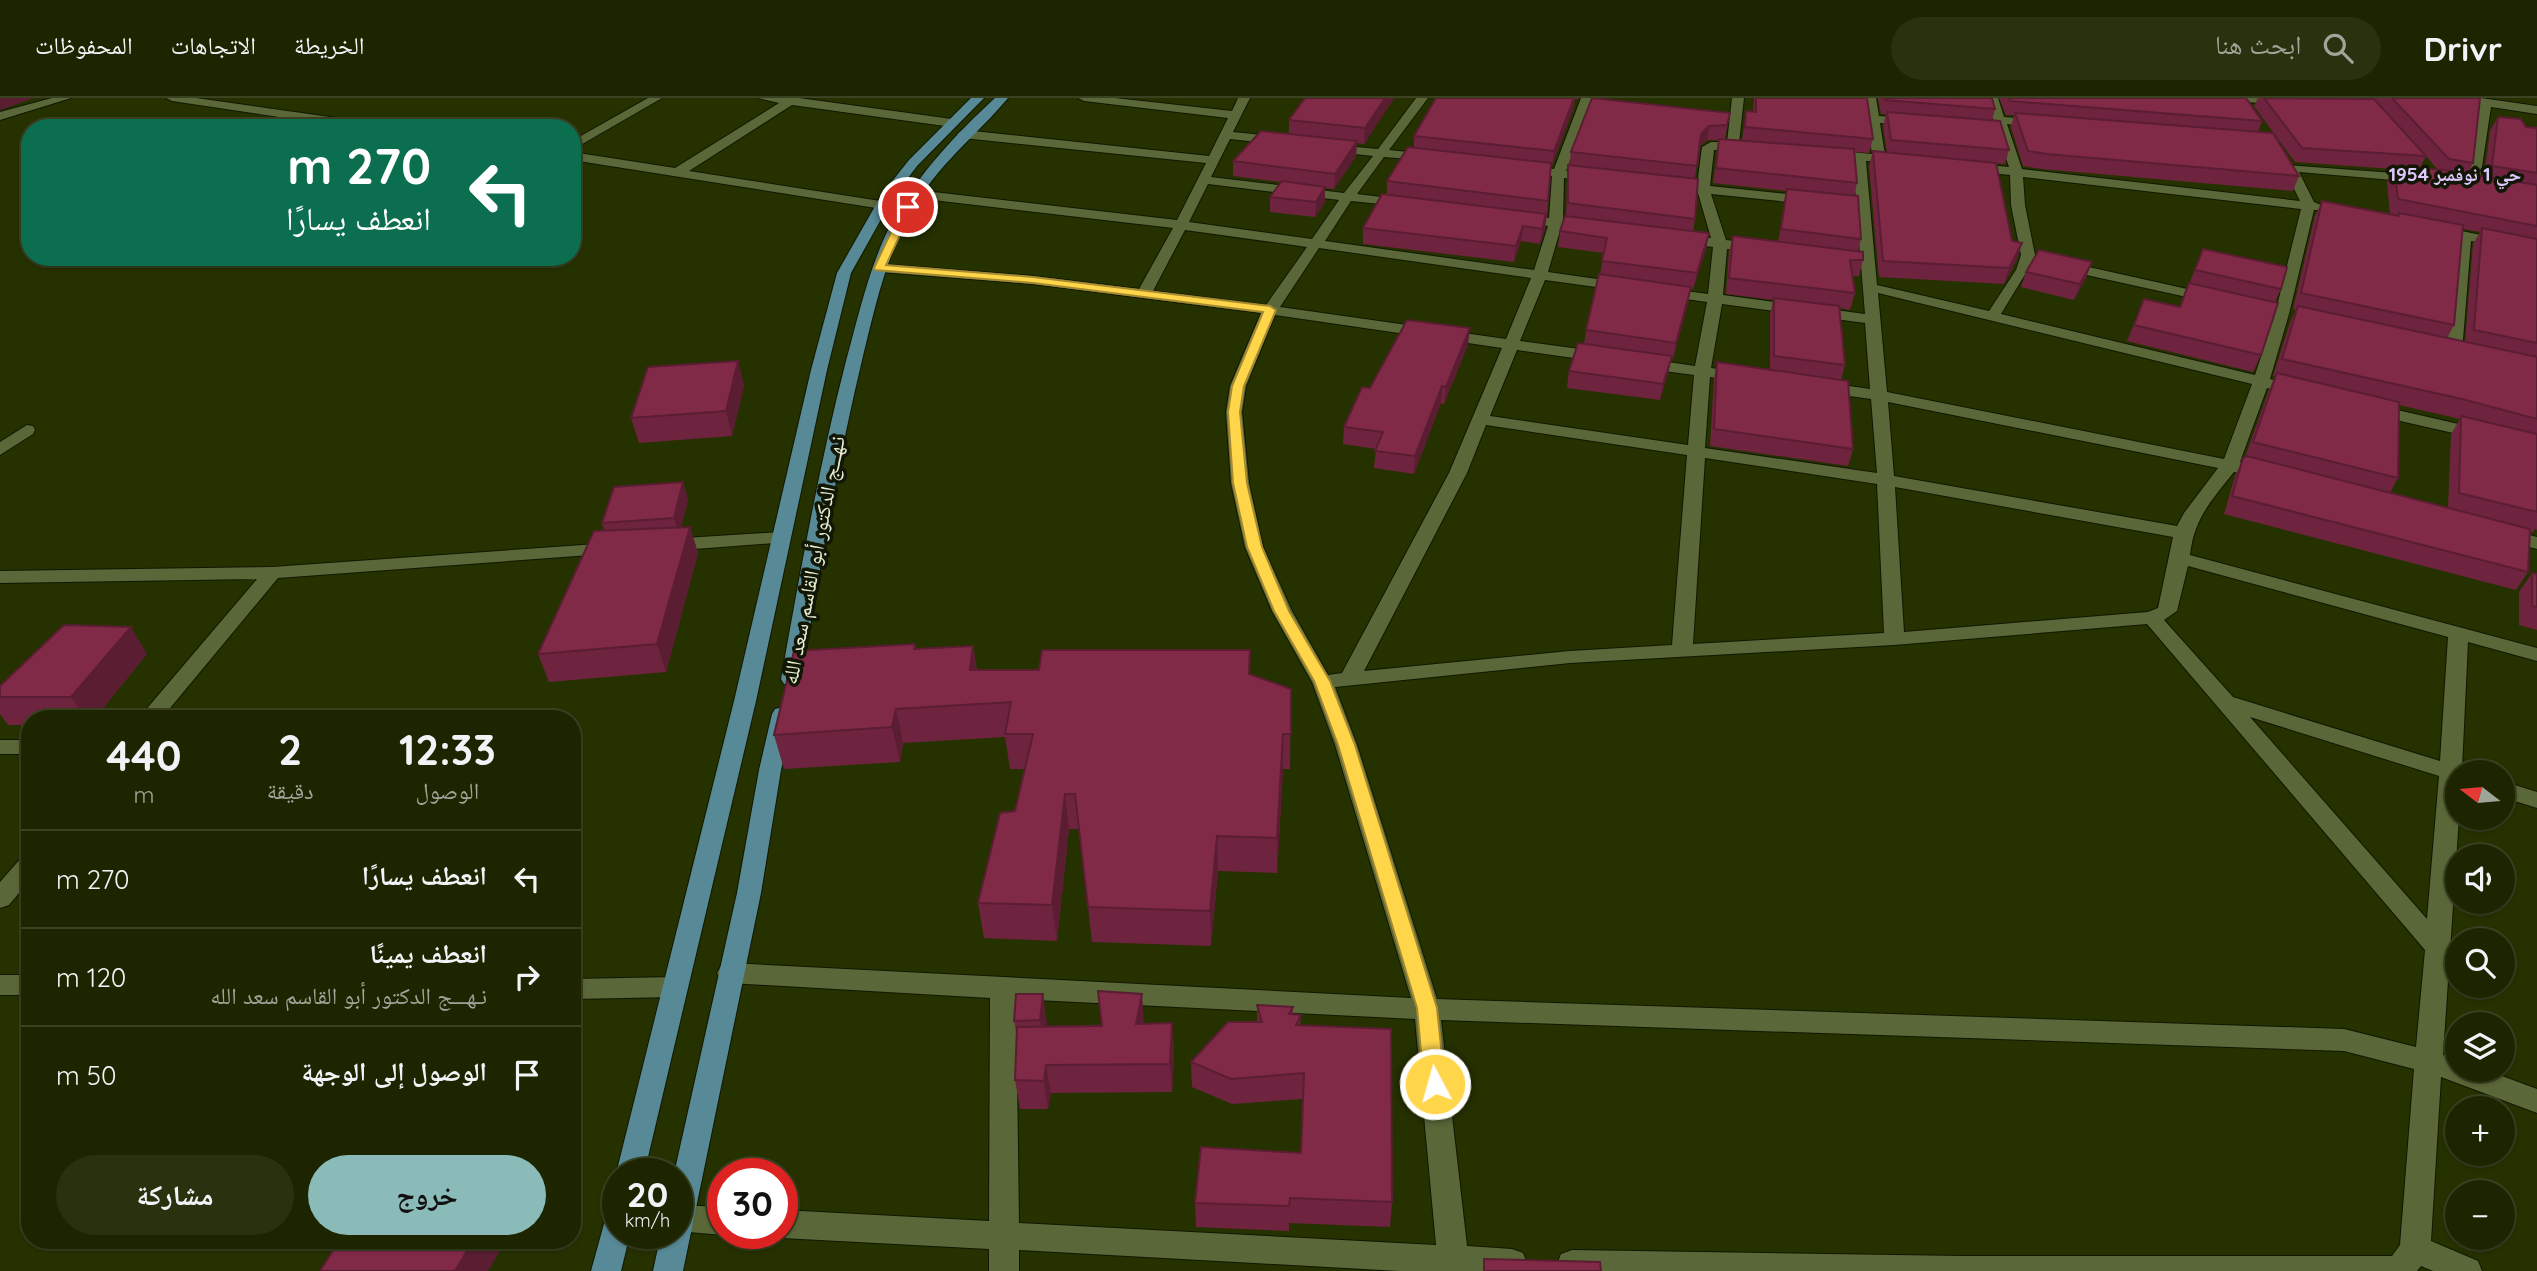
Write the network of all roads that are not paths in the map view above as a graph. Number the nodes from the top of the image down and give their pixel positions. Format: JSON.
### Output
{"nodes":[{"id":1,"x":65,"y":98,"type":"edge"},
{"id":2,"x":172,"y":98,"type":"edge"},
{"id":3,"x":656,"y":98,"type":"edge"},
{"id":4,"x":764,"y":98,"type":"edge"},
{"id":5,"x":978,"y":98,"type":"edge"},
{"id":6,"x":1002,"y":98,"type":"edge"},
{"id":7,"x":1084,"y":98,"type":"edge"},
{"id":8,"x":1244,"y":98,"type":"edge"},
{"id":9,"x":1422,"y":98,"type":"edge"},
{"id":10,"x":1738,"y":98,"type":"edge"},
{"id":11,"x":1870,"y":98,"type":"edge"},
{"id":12,"x":1992,"y":98,"type":"edge"},
{"id":13,"x":2232,"y":98,"type":"edge"},
{"id":14,"x":2458,"y":98,"type":"edge"},
{"id":15,"x":1112,"y":99,"type":"edge"},
{"id":16,"x":2241,"y":99,"type":"edge"},
{"id":17,"x":794,"y":100,"type":"edge"},
{"id":18,"x":2294,"y":102,"type":"edge"},
{"id":19,"x":2486,"y":102,"type":"junction"},
{"id":20,"x":1586,"y":103,"type":"edge"},
{"id":21,"x":2537,"y":110,"type":"edge"},
{"id":22,"x":1235,"y":115,"type":"junction"},
{"id":23,"x":0,"y":116,"type":"edge"},
{"id":24,"x":2252,"y":116,"type":"edge"},
{"id":25,"x":317,"y":119,"type":"edge"},
{"id":26,"x":1874,"y":119,"type":"junction"},
{"id":27,"x":1925,"y":123,"type":"edge"},
{"id":28,"x":2053,"y":125,"type":"edge"},
{"id":29,"x":1996,"y":126,"type":"junction"},
{"id":30,"x":957,"y":128,"type":"junction"},
{"id":31,"x":1226,"y":135,"type":"junction"},
{"id":32,"x":581,"y":141,"type":"edge"},
{"id":33,"x":1291,"y":142,"type":"edge"},
{"id":34,"x":1317,"y":145,"type":"edge"},
{"id":35,"x":1732,"y":146,"type":"junction"},
{"id":36,"x":1770,"y":149,"type":"edge"},
{"id":37,"x":1382,"y":153,"type":"junction"},
{"id":38,"x":1821,"y":154,"type":"edge"},
{"id":39,"x":581,"y":157,"type":"edge"},
{"id":40,"x":1859,"y":157,"type":"junction"},
{"id":41,"x":1436,"y":159,"type":"edge"},
{"id":42,"x":1879,"y":159,"type":"junction"},
{"id":43,"x":1213,"y":160,"type":"junction"},
{"id":44,"x":1906,"y":161,"type":"edge"},
{"id":45,"x":1958,"y":166,"type":"edge"},
{"id":46,"x":1504,"y":167,"type":"edge"},
{"id":47,"x":2016,"y":171,"type":"junction"},
{"id":48,"x":678,"y":173,"type":"junction"},
{"id":49,"x":1558,"y":174,"type":"junction"},
{"id":50,"x":1610,"y":179,"type":"edge"},
{"id":51,"x":2436,"y":179,"type":"edge"},
{"id":52,"x":1203,"y":180,"type":"junction"},
{"id":53,"x":1650,"y":184,"type":"edge"},
{"id":54,"x":2474,"y":184,"type":"edge"},
{"id":55,"x":1703,"y":190,"type":"junction"},
{"id":56,"x":916,"y":194,"type":"junction"},
{"id":57,"x":1348,"y":197,"type":"junction"},
{"id":58,"x":882,"y":205,"type":"junction"},
{"id":59,"x":2309,"y":205,"type":"junction"},
{"id":60,"x":1418,"y":206,"type":"edge"},
{"id":61,"x":1863,"y":206,"type":"junction"},
{"id":62,"x":2334,"y":210,"type":"edge"},
{"id":63,"x":1501,"y":216,"type":"edge"},
{"id":64,"x":1556,"y":223,"type":"junction"},
{"id":65,"x":1181,"y":225,"type":"junction"},
{"id":66,"x":2425,"y":227,"type":"edge"},
{"id":67,"x":1611,"y":230,"type":"edge"},
{"id":68,"x":2465,"y":235,"type":"junction"},
{"id":69,"x":1665,"y":237,"type":"edge"},
{"id":70,"x":1720,"y":244,"type":"junction"},
{"id":71,"x":1316,"y":245,"type":"junction"},
{"id":72,"x":1774,"y":250,"type":"edge"},
{"id":73,"x":2537,"y":250,"type":"edge"},
{"id":74,"x":1814,"y":255,"type":"edge"},
{"id":75,"x":2028,"y":258,"type":"junction"},
{"id":76,"x":1868,"y":262,"type":"junction"},
{"id":77,"x":879,"y":268,"type":"junction"},
{"id":78,"x":1540,"y":275,"type":"junction"},
{"id":79,"x":1869,"y":286,"type":"junction"},
{"id":80,"x":1143,"y":294,"type":"junction"},
{"id":81,"x":1715,"y":300,"type":"junction"},
{"id":82,"x":2230,"y":303,"type":"edge"},
{"id":83,"x":1270,"y":310,"type":"junction"},
{"id":84,"x":1993,"y":316,"type":"junction"},
{"id":85,"x":1873,"y":320,"type":"junction"},
{"id":86,"x":1510,"y":343,"type":"junction"},
{"id":87,"x":2454,"y":352,"type":"edge"},
{"id":88,"x":1702,"y":372,"type":"junction"},
{"id":89,"x":1756,"y":379,"type":"edge"},
{"id":90,"x":2261,"y":382,"type":"junction"},
{"id":91,"x":1811,"y":386,"type":"edge"},
{"id":92,"x":2286,"y":388,"type":"edge"},
{"id":93,"x":1878,"y":395,"type":"junction"},
{"id":94,"x":2350,"y":404,"type":"edge"},
{"id":95,"x":1479,"y":419,"type":"junction"},
{"id":96,"x":839,"y":424,"type":"junction"},
{"id":97,"x":806,"y":426,"type":"junction"},
{"id":98,"x":27,"y":430,"type":"dead end"},
{"id":99,"x":2537,"y":447,"type":"edge"},
{"id":100,"x":0,"y":450,"type":"edge"},
{"id":101,"x":1697,"y":451,"type":"junction"},
{"id":102,"x":2231,"y":464,"type":"junction"},
{"id":103,"x":2284,"y":478,"type":"edge"},
{"id":104,"x":1886,"y":480,"type":"junction"},
{"id":105,"x":2490,"y":531,"type":"edge"},
{"id":106,"x":2183,"y":533,"type":"junction"},
{"id":107,"x":781,"y":538,"type":"junction"},
{"id":108,"x":2537,"y":543,"type":"edge"},
{"id":109,"x":2180,"y":558,"type":"junction"},
{"id":110,"x":272,"y":573,"type":"junction"},
{"id":111,"x":0,"y":577,"type":"edge"},
{"id":112,"x":2152,"y":618,"type":"junction"},
{"id":113,"x":2458,"y":634,"type":"junction"},
{"id":114,"x":1894,"y":639,"type":"junction"},
{"id":115,"x":1682,"y":652,"type":"junction"},
{"id":116,"x":2537,"y":655,"type":"edge"},
{"id":117,"x":1349,"y":679,"type":"junction"},
{"id":118,"x":1322,"y":681,"type":"junction"},
{"id":119,"x":2224,"y":702,"type":"junction"},
{"id":120,"x":157,"y":710,"type":"edge"},
{"id":121,"x":0,"y":747,"type":"edge"},
{"id":122,"x":21,"y":747,"type":"edge"},
{"id":123,"x":2454,"y":760,"type":"edge"},
{"id":124,"x":2445,"y":770,"type":"edge"},
{"id":125,"x":2515,"y":793,"type":"edge"},
{"id":126,"x":2537,"y":800,"type":"edge"},
{"id":127,"x":2448,"y":830,"type":"edge"},
{"id":128,"x":21,"y":874,"type":"edge"},
{"id":129,"x":0,"y":899,"type":"edge"},
{"id":130,"x":2437,"y":947,"type":"junction"},
{"id":131,"x":730,"y":973,"type":"junction"},
{"id":132,"x":0,"y":985,"type":"edge"},
{"id":133,"x":21,"y":985,"type":"edge"},
{"id":134,"x":675,"y":987,"type":"junction"},
{"id":135,"x":1003,"y":988,"type":"junction"},
{"id":136,"x":581,"y":989,"type":"edge"},
{"id":137,"x":1427,"y":1008,"type":"junction"},
{"id":138,"x":2427,"y":1059,"type":"junction"},
{"id":139,"x":2537,"y":1101,"type":"edge"},
{"id":140,"x":634,"y":1158,"type":"edge"},
{"id":141,"x":691,"y":1158,"type":"edge"},
{"id":142,"x":798,"y":1225,"type":"edge"},
{"id":143,"x":1004,"y":1236,"type":"junction"},
{"id":144,"x":612,"y":1249,"type":"edge"},
{"id":145,"x":672,"y":1249,"type":"edge"},
{"id":146,"x":2405,"y":1263,"type":"edge"},
{"id":147,"x":1454,"y":1266,"type":"edge"},
{"id":148,"x":606,"y":1271,"type":"edge"},
{"id":149,"x":668,"y":1271,"type":"edge"},
{"id":150,"x":1004,"y":1271,"type":"edge"},
{"id":151,"x":2468,"y":1271,"type":"edge"}],
"edges":[{"from":1,"to":23,"type":"street"},
{"from":2,"to":25,"type":"street"},
{"from":3,"to":32,"type":"street"},
{"from":4,"to":17,"type":"street"},
{"from":5,"to":30,"type":"main road","name":"نـهـــج الدكتور أبو القاسم سعد الله"},
{"from":6,"to":30,"type":"main road","name":"نـهـــج الدكتور أبو القاسم سعد الله"},
{"from":7,"to":15,"type":"street"},
{"from":8,"to":22,"type":"street"},
{"from":9,"to":37,"type":"street"},
{"from":10,"to":35,"type":"street"},
{"from":11,"to":26,"type":"street"},
{"from":12,"to":29,"type":"street"},
{"from":13,"to":16,"type":"street"},
{"from":14,"to":19,"type":"street"},
{"from":15,"to":22,"type":"street"},
{"from":16,"to":18,"type":"street"},
{"from":16,"to":24,"type":"street"},
{"from":17,"to":30,"type":"street"},
{"from":17,"to":48,"type":"street"},
{"from":19,"to":21,"type":"street"},
{"from":19,"to":54,"type":"street"},
{"from":20,"to":49,"type":"street"},
{"from":22,"to":31,"type":"street"},
{"from":26,"to":27,"type":"street"},
{"from":26,"to":42,"type":"street"},
{"from":28,"to":29,"type":"street"},
{"from":29,"to":47,"type":"street"},
{"from":30,"to":43,"type":"street"},
{"from":30,"to":56,"type":"main road","name":"نـهـــج الدكتور أبو القاسم سعد الله"},
{"from":30,"to":58,"type":"main road","name":"نـهـــج الدكتور أبو القاسم سعد الله"},
{"from":31,"to":33,"type":"street"},
{"from":31,"to":43,"type":"street"},
{"from":34,"to":37,"type":"street"},
{"from":35,"to":36,"type":"street"},
{"from":35,"to":55,"type":"street"},
{"from":37,"to":41,"type":"street"},
{"from":37,"to":57,"type":"street"},
{"from":38,"to":40,"type":"street"},
{"from":39,"to":48,"type":"street"},
{"from":40,"to":42,"type":"street"},
{"from":40,"to":61,"type":"street"},
{"from":42,"to":44,"type":"street"},
{"from":43,"to":52,"type":"street"},
{"from":45,"to":47,"type":"street"},
{"from":46,"to":49,"type":"street"},
{"from":47,"to":59,"type":"street"},
{"from":47,"to":75,"type":"street"},
{"from":48,"to":58,"type":"street"},
{"from":49,"to":50,"type":"street"},
{"from":49,"to":64,"type":"street"},
{"from":51,"to":59,"type":"street"},
{"from":52,"to":57,"type":"street"},
{"from":52,"to":65,"type":"street"},
{"from":53,"to":55,"type":"street"},
{"from":55,"to":61,"type":"street"},
{"from":55,"to":70,"type":"street"},
{"from":56,"to":65,"type":"street"},
{"from":56,"to":77,"type":"main road","name":"نـهـــج الدكتور أبو القاسم سعد الله"},
{"from":57,"to":60,"type":"street"},
{"from":57,"to":71,"type":"street"},
{"from":58,"to":97,"type":"main road","name":"نـهـــج الدكتور أبو القاسم سعد الله"},
{"from":59,"to":62,"type":"street"},
{"from":59,"to":90,"type":"street"},
{"from":61,"to":76,"type":"street"},
{"from":63,"to":64,"type":"street"},
{"from":64,"to":67,"type":"street"},
{"from":64,"to":78,"type":"street"},
{"from":65,"to":71,"type":"street"},
{"from":65,"to":80,"type":"street"},
{"from":66,"to":68,"type":"street"},
{"from":68,"to":73,"type":"street"},
{"from":68,"to":87,"type":"street"},
{"from":69,"to":70,"type":"street"},
{"from":70,"to":72,"type":"street"},
{"from":70,"to":81,"type":"street"},
{"from":71,"to":78,"type":"street"},
{"from":71,"to":83,"type":"street"},
{"from":74,"to":76,"type":"street"},
{"from":75,"to":82,"type":"street"},
{"from":75,"to":84,"type":"street"},
{"from":76,"to":79,"type":"street"},
{"from":77,"to":80,"type":"street"},
{"from":77,"to":96,"type":"main road","name":"نـهـــج الدكتور أبو القاسم سعد الله"},
{"from":78,"to":81,"type":"street"},
{"from":78,"to":86,"type":"street"},
{"from":79,"to":84,"type":"street"},
{"from":79,"to":85,"type":"street"},
{"from":80,"to":83,"type":"street"},
{"from":81,"to":85,"type":"street"},
{"from":81,"to":88,"type":"street"},
{"from":83,"to":86,"type":"street"},
{"from":83,"to":118,"type":"street"},
{"from":84,"to":90,"type":"street"},
{"from":85,"to":93,"type":"street"},
{"from":86,"to":88,"type":"street"},
{"from":86,"to":95,"type":"street"},
{"from":88,"to":89,"type":"street"},
{"from":88,"to":101,"type":"street"},
{"from":90,"to":92,"type":"street"},
{"from":90,"to":102,"type":"street"},
{"from":91,"to":93,"type":"street"},
{"from":93,"to":102,"type":"street"},
{"from":93,"to":104,"type":"street"},
{"from":94,"to":99,"type":"street"},
{"from":95,"to":101,"type":"street"},
{"from":95,"to":117,"type":"street"},
{"from":96,"to":97,"type":"main road"},
{"from":96,"to":131,"type":"main road","name":"نـهـــج الدكتور أبو القاسم سعد الله"},
{"from":97,"to":107,"type":"main road","name":"نـهـــج الدكتور أبو القاسم سعد الله"},
{"from":98,"to":100,"type":"street"},
{"from":101,"to":104,"type":"street"},
{"from":101,"to":115,"type":"street"},
{"from":102,"to":103,"type":"street"},
{"from":102,"to":106,"type":"street"},
{"from":104,"to":106,"type":"street"},
{"from":104,"to":114,"type":"street"},
{"from":105,"to":108,"type":"street"},
{"from":106,"to":109,"type":"street"},
{"from":107,"to":110,"type":"street"},
{"from":107,"to":134,"type":"main road","name":"نـهـــج الدكتور أبو القاسم سعد الله"},
{"from":109,"to":112,"type":"street"},
{"from":109,"to":113,"type":"street"},
{"from":110,"to":111,"type":"street"},
{"from":110,"to":120,"type":"street"},
{"from":112,"to":114,"type":"street"},
{"from":112,"to":119,"type":"street"},
{"from":113,"to":116,"type":"street"},
{"from":113,"to":123,"type":"street"},
{"from":114,"to":115,"type":"street"},
{"from":115,"to":117,"type":"street"},
{"from":117,"to":118,"type":"street"},
{"from":118,"to":137,"type":"street"},
{"from":119,"to":124,"type":"street"},
{"from":119,"to":130,"type":"street"},
{"from":121,"to":122,"type":"street"},
{"from":125,"to":126,"type":"street"},
{"from":127,"to":130,"type":"street"},
{"from":128,"to":129,"type":"street"},
{"from":130,"to":138,"type":"street"},
{"from":131,"to":135,"type":"street"},
{"from":131,"to":141,"type":"main road","name":"نـهـــج الدكتور أبو القاسم سعد الله"},
{"from":132,"to":133,"type":"street"},
{"from":134,"to":136,"type":"street"},
{"from":134,"to":140,"type":"main road","name":"نـهـــج الدكتور أبو القاسم سعد الله"},
{"from":135,"to":137,"type":"street"},
{"from":135,"to":143,"type":"street"},
{"from":137,"to":138,"type":"street"},
{"from":137,"to":147,"type":"street"},
{"from":138,"to":139,"type":"street"},
{"from":138,"to":146,"type":"street"},
{"from":142,"to":143,"type":"street"},
{"from":143,"to":147,"type":"street"},
{"from":143,"to":150,"type":"street"},
{"from":144,"to":148,"type":"main road"},
{"from":145,"to":149,"type":"main road","name":"نـهـــج الدكتور أبو القاسم سعد الله"},
{"from":146,"to":147,"type":"street"},
{"from":146,"to":151,"type":"street"}]}
